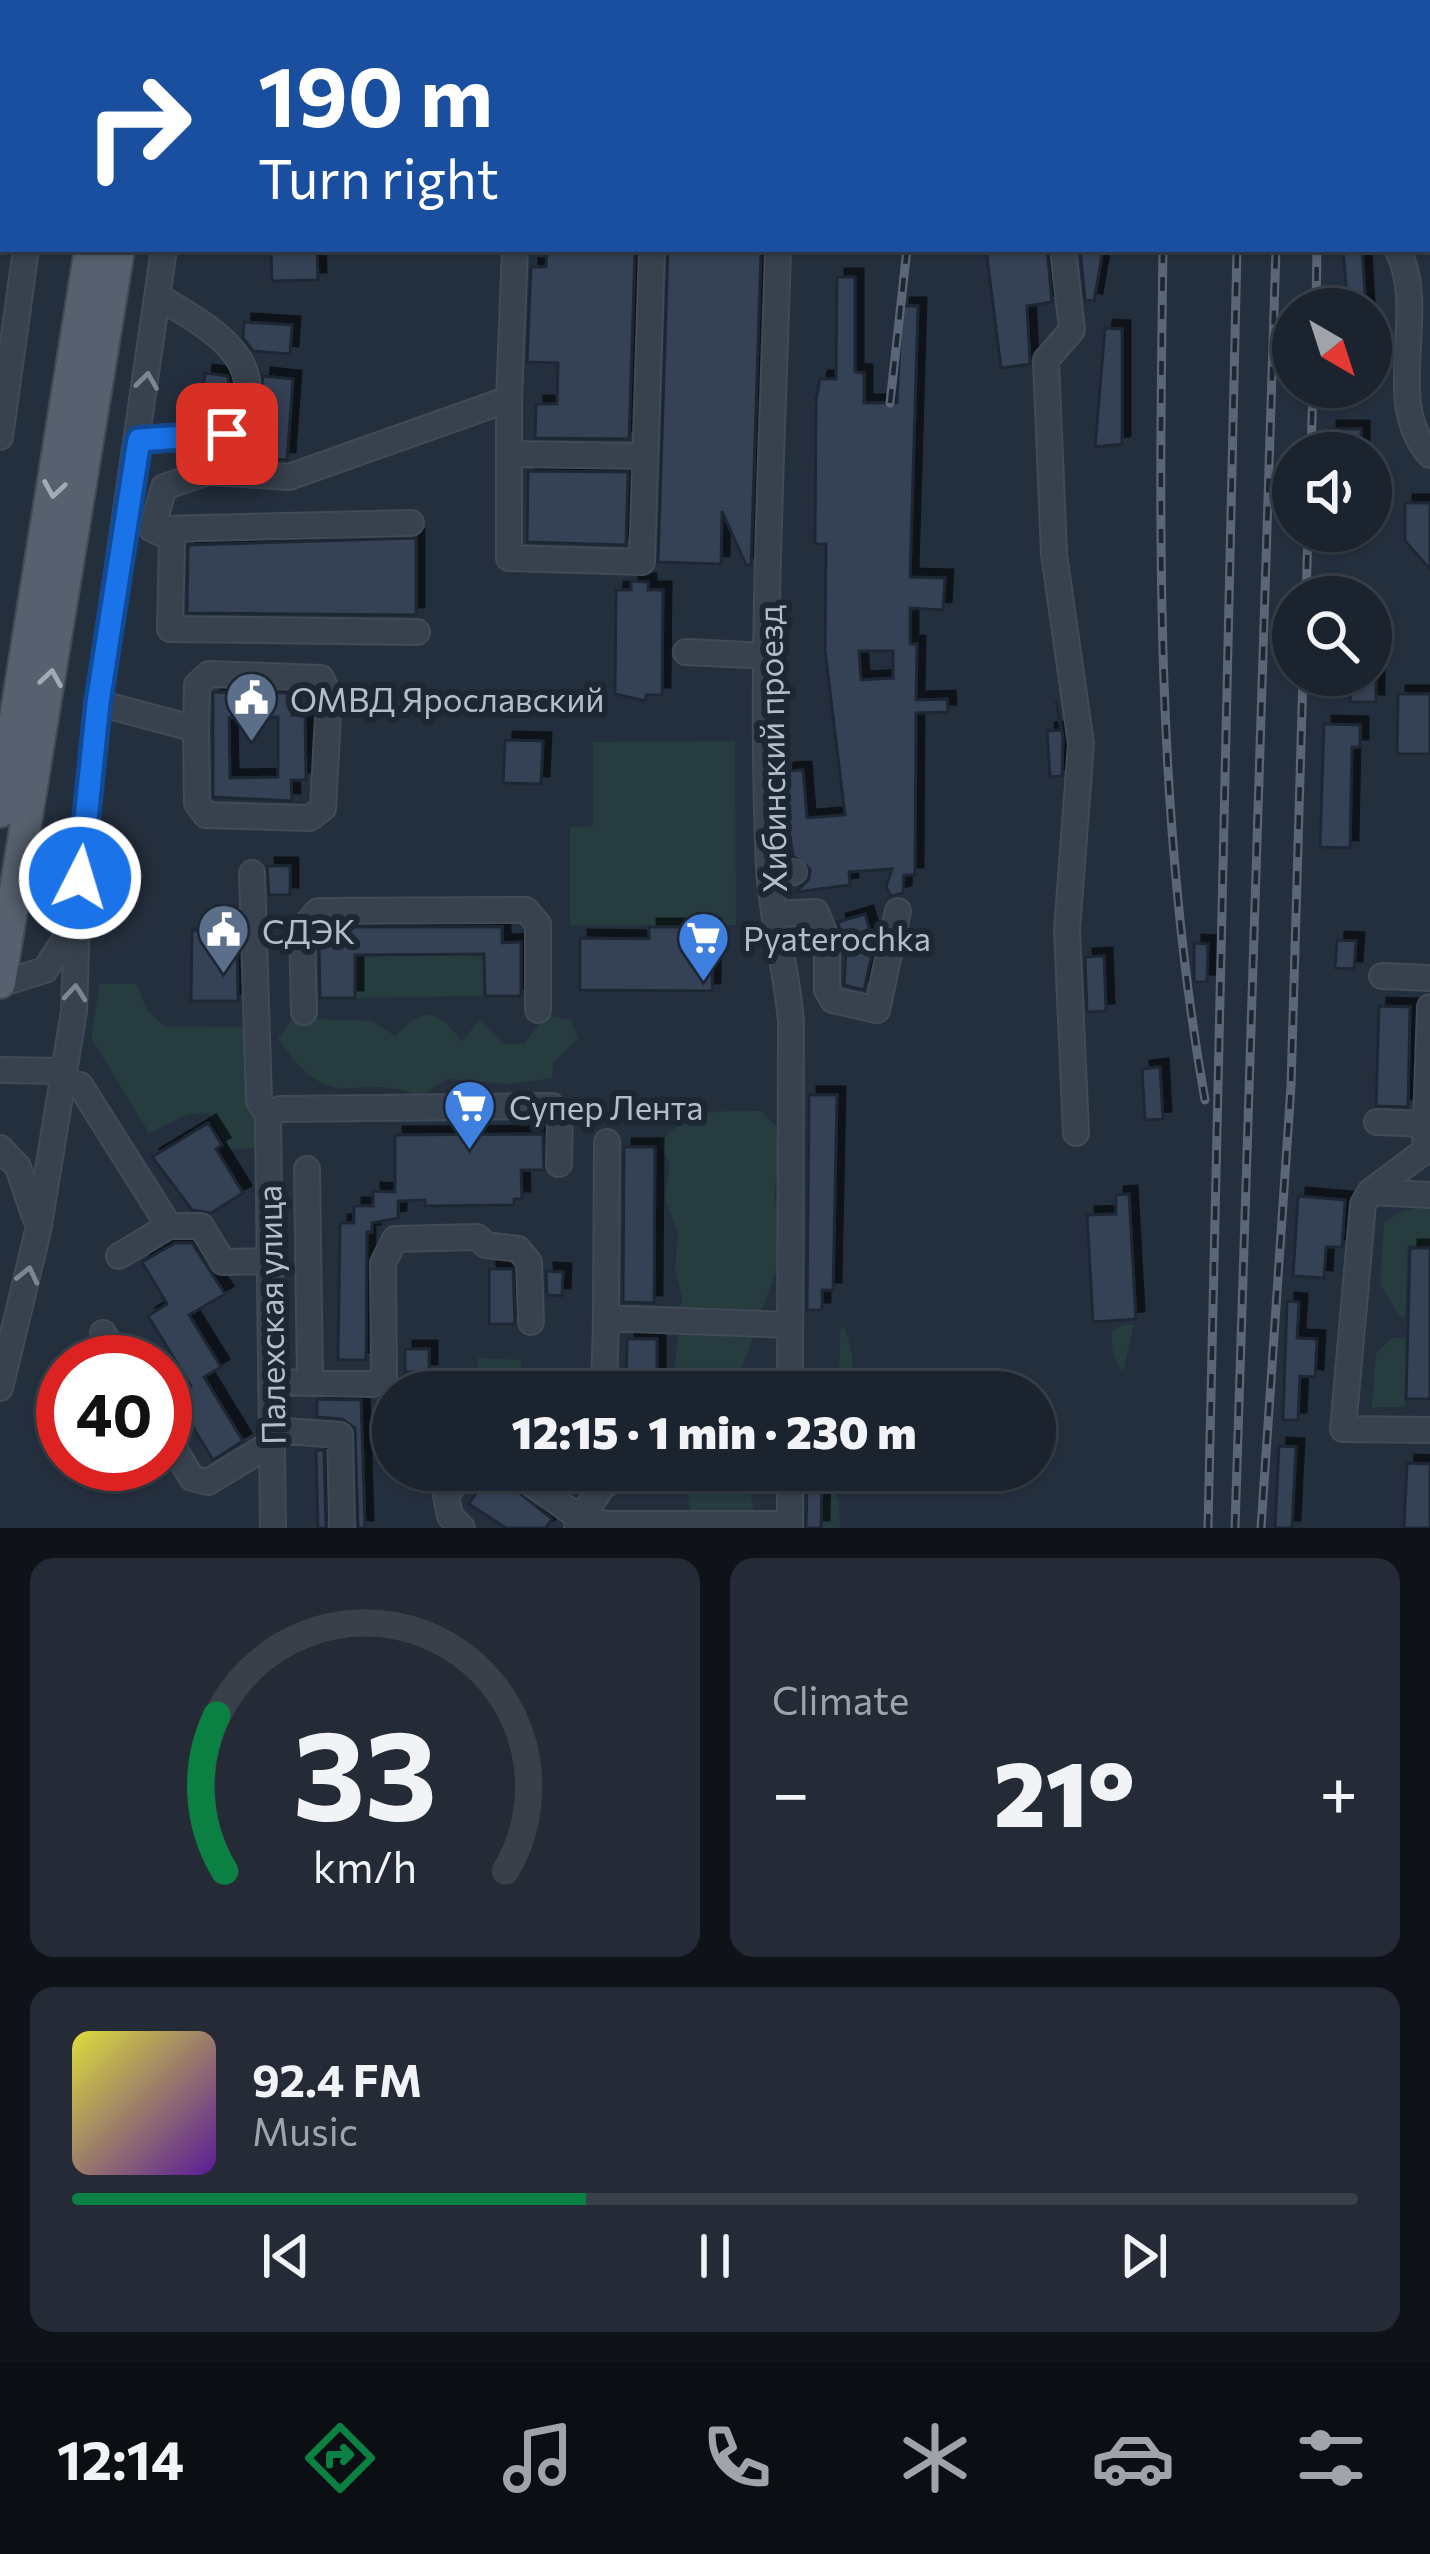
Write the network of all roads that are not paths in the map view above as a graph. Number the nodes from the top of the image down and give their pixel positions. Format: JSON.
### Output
{"nodes":[{"id":1,"x":26,"y":252,"type":"edge"},
{"id":2,"x":90,"y":252,"type":"edge"},
{"id":3,"x":119,"y":252,"type":"edge"},
{"id":4,"x":129,"y":252,"type":"edge"},
{"id":5,"x":164,"y":252,"type":"edge"},
{"id":6,"x":515,"y":252,"type":"edge"},
{"id":7,"x":652,"y":252,"type":"edge"},
{"id":8,"x":778,"y":252,"type":"edge"},
{"id":9,"x":1063,"y":252,"type":"edge"},
{"id":10,"x":1403,"y":252,"type":"edge"},
{"id":11,"x":159,"y":297,"type":"junction"},
{"id":12,"x":113,"y":302,"type":"junction"},
{"id":13,"x":1420,"y":385,"type":"edge"},
{"id":14,"x":509,"y":399,"type":"junction"},
{"id":15,"x":0,"y":436,"type":"edge"},
{"id":16,"x":139,"y":440,"type":"junction"},
{"id":17,"x":509,"y":454,"type":"junction"},
{"id":18,"x":1430,"y":455,"type":"edge"},
{"id":19,"x":645,"y":456,"type":"junction"},
{"id":20,"x":411,"y":523,"type":"dead end"},
{"id":21,"x":139,"y":529,"type":"junction"},
{"id":22,"x":417,"y":632,"type":"dead end"},
{"id":23,"x":686,"y":652,"type":"dead end"},
{"id":24,"x":768,"y":656,"type":"junction"},
{"id":25,"x":98,"y":703,"type":"junction"},
{"id":26,"x":196,"y":729,"type":"junction"},
{"id":27,"x":12,"y":798,"type":"edge"},
{"id":28,"x":252,"y":873,"type":"dead end"},
{"id":29,"x":898,"y":911,"type":"dead end"},
{"id":30,"x":77,"y":914,"type":"junction"},
{"id":31,"x":774,"y":914,"type":"junction"},
{"id":32,"x":1382,"y":976,"type":"dead end"},
{"id":33,"x":1430,"y":978,"type":"edge"},
{"id":34,"x":0,"y":984,"type":"edge"},
{"id":35,"x":1430,"y":1006,"type":"edge"},
{"id":36,"x":538,"y":1010,"type":"dead end"},
{"id":37,"x":304,"y":1012,"type":"dead end"},
{"id":38,"x":0,"y":1070,"type":"edge"},
{"id":39,"x":62,"y":1077,"type":"junction"},
{"id":40,"x":274,"y":1112,"type":"junction"},
{"id":41,"x":1377,"y":1122,"type":"dead end"},
{"id":42,"x":1076,"y":1133,"type":"dead end"},
{"id":43,"x":1427,"y":1141,"type":"edge"},
{"id":44,"x":607,"y":1142,"type":"dead end"},
{"id":45,"x":0,"y":1148,"type":"edge"},
{"id":46,"x":559,"y":1164,"type":"dead end"},
{"id":47,"x":307,"y":1169,"type":"dead end"},
{"id":48,"x":1370,"y":1192,"type":"junction"},
{"id":49,"x":1430,"y":1195,"type":"edge"},
{"id":50,"x":268,"y":1215,"type":"junction"},
{"id":51,"x":308,"y":1215,"type":"junction"},
{"id":52,"x":170,"y":1226,"type":"junction"},
{"id":53,"x":38,"y":1231,"type":"junction"},
{"id":54,"x":119,"y":1256,"type":"dead end"},
{"id":55,"x":269,"y":1261,"type":"junction"},
{"id":56,"x":605,"y":1318,"type":"junction"},
{"id":57,"x":531,"y":1322,"type":"dead end"},
{"id":58,"x":790,"y":1324,"type":"junction"},
{"id":59,"x":604,"y":1371,"type":"edge"},
{"id":60,"x":790,"y":1371,"type":"edge"},
{"id":61,"x":271,"y":1382,"type":"junction"},
{"id":62,"x":310,"y":1383,"type":"junction"},
{"id":63,"x":0,"y":1388,"type":"edge"},
{"id":64,"x":1430,"y":1430,"type":"edge"},
{"id":65,"x":272,"y":1436,"type":"junction"},
{"id":66,"x":192,"y":1478,"type":"edge"},
{"id":67,"x":449,"y":1491,"type":"edge"},
{"id":68,"x":538,"y":1491,"type":"edge"},
{"id":69,"x":600,"y":1491,"type":"edge"},
{"id":70,"x":790,"y":1491,"type":"edge"},
{"id":71,"x":578,"y":1523,"type":"edge"},
{"id":72,"x":790,"y":1526,"type":"edge"},
{"id":73,"x":273,"y":1528,"type":"edge"},
{"id":74,"x":342,"y":1528,"type":"edge"},
{"id":75,"x":462,"y":1528,"type":"edge"}],
"edges":[{"from":1,"to":15,"type":"street"},
{"from":2,"to":27,"type":"main road","one_way":true},
{"from":3,"to":12,"type":"main road"},
{"from":4,"to":12,"type":"street"},
{"from":5,"to":11,"type":"street"},
{"from":6,"to":14,"type":"street"},
{"from":7,"to":19,"type":"street"},
{"from":8,"to":24,"type":"street","name":"Хибинский проезд"},
{"from":9,"to":42,"type":"street"},
{"from":10,"to":13,"type":"street"},
{"from":16,"to":11,"type":"street","one_way":true},
{"from":11,"to":16,"type":"street"},
{"from":27,"to":12,"type":"main road","one_way":true},
{"from":13,"to":18,"type":"street"},
{"from":14,"to":17,"type":"street"},
{"from":14,"to":21,"type":"street"},
{"from":16,"to":21,"type":"street"},
{"from":17,"to":19,"type":"street"},
{"from":17,"to":19,"type":"street"},
{"from":20,"to":21,"type":"street"},
{"from":21,"to":22,"type":"street"},
{"from":21,"to":25,"type":"street"},
{"from":23,"to":24,"type":"street"},
{"from":24,"to":31,"type":"street","name":"Хибинский проезд"},
{"from":25,"to":26,"type":"street"},
{"from":25,"to":30,"type":"street"},
{"from":26,"to":26,"type":"street"},
{"from":27,"to":34,"type":"main road"},
{"from":28,"to":40,"type":"street","name":"Палехская улица"},
{"from":29,"to":31,"type":"street"},
{"from":30,"to":34,"type":"street"},
{"from":39,"to":30,"type":"street","one_way":true},
{"from":31,"to":58,"type":"street","name":"Хибинский проезд"},
{"from":32,"to":33,"type":"street"},
{"from":35,"to":43,"type":"street"},
{"from":36,"to":37,"type":"street"},
{"from":38,"to":39,"type":"street"},
{"from":39,"to":52,"type":"street"},
{"from":39,"to":53,"type":"street"},
{"from":40,"to":46,"type":"street"},
{"from":40,"to":50,"type":"street","name":"Палехская улица"},
{"from":41,"to":43,"type":"street"},
{"from":43,"to":48,"type":"street"},
{"from":44,"to":56,"type":"street"},
{"from":45,"to":53,"type":"street"},
{"from":47,"to":51,"type":"street"},
{"from":48,"to":49,"type":"street"},
{"from":48,"to":64,"type":"street"},
{"from":50,"to":51,"type":"street"},
{"from":50,"to":55,"type":"street","name":"Палехская улица"},
{"from":51,"to":62,"type":"street"},
{"from":52,"to":54,"type":"street"},
{"from":52,"to":55,"type":"street"},
{"from":63,"to":53,"type":"street","one_way":true},
{"from":55,"to":61,"type":"street","name":"Палехская улица"},
{"from":56,"to":58,"type":"street"},
{"from":56,"to":59,"type":"street"},
{"from":57,"to":62,"type":"street"},
{"from":58,"to":60,"type":"street","name":"Хибинский проезд"},
{"from":61,"to":62,"type":"street"},
{"from":61,"to":65,"type":"street","name":"Палехская улица"},
{"from":65,"to":66,"type":"street"},
{"from":65,"to":73,"type":"street","name":"Палехская улица"},
{"from":65,"to":74,"type":"street"},
{"from":67,"to":75,"type":"street"},
{"from":68,"to":71,"type":"street"},
{"from":69,"to":71,"type":"street"},
{"from":70,"to":72,"type":"street"},
{"from":71,"to":72,"type":"street"}]}
